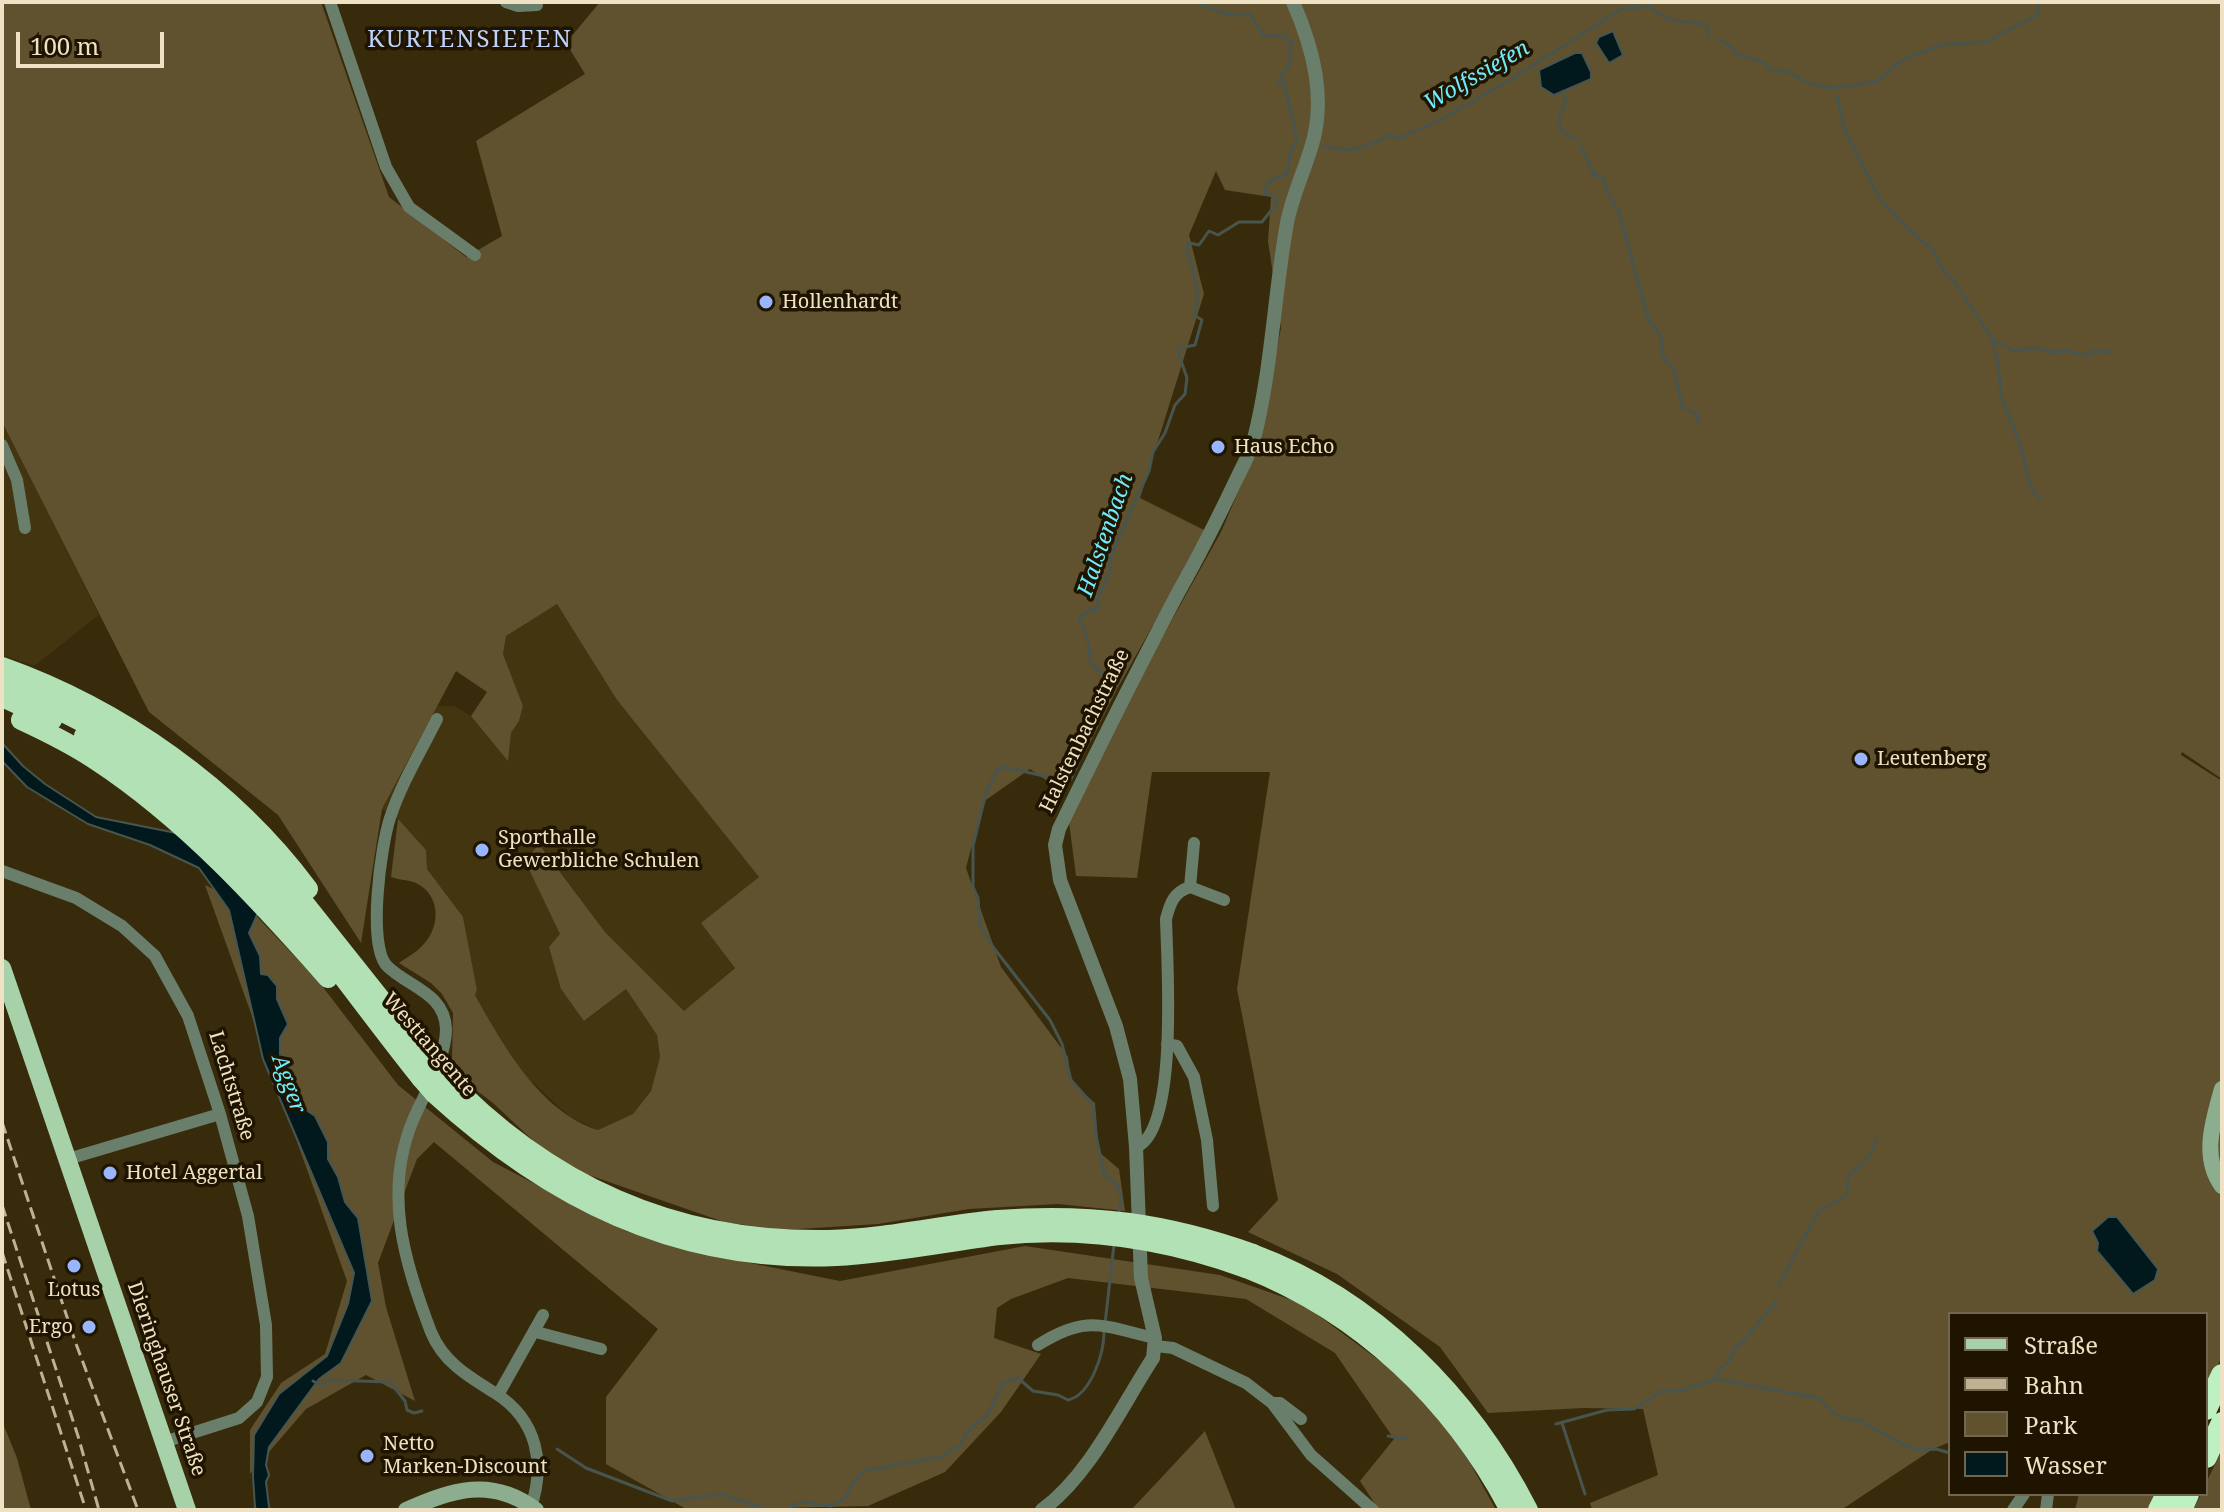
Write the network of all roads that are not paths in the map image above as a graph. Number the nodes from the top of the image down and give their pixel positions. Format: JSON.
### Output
{"nodes":[{"id":1,"x":330,"y":2,"type":"edge"},
{"id":2,"x":506,"y":2,"type":"edge"},
{"id":3,"x":1293,"y":2,"type":"edge"},
{"id":4,"x":537,"y":5,"type":"dead end"},
{"id":5,"x":475,"y":255,"type":"dead end"},
{"id":6,"x":2,"y":445,"type":"edge"},
{"id":7,"x":25,"y":528,"type":"dead end"},
{"id":8,"x":2,"y":667,"type":"edge"},
{"id":9,"x":2,"y":681,"type":"edge"},
{"id":10,"x":2,"y":697,"type":"edge"},
{"id":11,"x":2,"y":710,"type":"edge"},
{"id":12,"x":437,"y":719,"type":"dead end"},
{"id":13,"x":1194,"y":843,"type":"dead end"},
{"id":14,"x":2,"y":871,"type":"edge"},
{"id":15,"x":265,"y":871,"type":"junction"},
{"id":16,"x":1190,"y":887,"type":"junction"},
{"id":17,"x":1224,"y":900,"type":"dead end"},
{"id":18,"x":2,"y":968,"type":"edge"},
{"id":19,"x":354,"y":968,"type":"junction"},
{"id":20,"x":385,"y":1033,"type":"junction"},
{"id":21,"x":1167,"y":1044,"type":"junction"},
{"id":22,"x":431,"y":1076,"type":"junction"},
{"id":23,"x":2222,"y":1089,"type":"edge"},
{"id":24,"x":220,"y":1114,"type":"junction"},
{"id":25,"x":1136,"y":1147,"type":"junction"},
{"id":26,"x":68,"y":1159,"type":"junction"},
{"id":27,"x":2222,"y":1186,"type":"edge"},
{"id":28,"x":1213,"y":1206,"type":"dead end"},
{"id":29,"x":1250,"y":1261,"type":"junction"},
{"id":30,"x":543,"y":1315,"type":"dead end"},
{"id":31,"x":536,"y":1332,"type":"junction"},
{"id":32,"x":1155,"y":1342,"type":"junction"},
{"id":33,"x":1038,"y":1345,"type":"dead end"},
{"id":34,"x":601,"y":1349,"type":"dead end"},
{"id":35,"x":2222,"y":1375,"type":"edge"},
{"id":36,"x":498,"y":1395,"type":"junction"},
{"id":37,"x":1272,"y":1403,"type":"junction"},
{"id":38,"x":2208,"y":1405,"type":"edge"},
{"id":39,"x":1301,"y":1419,"type":"dead end"},
{"id":40,"x":2222,"y":1423,"type":"edge"},
{"id":41,"x":164,"y":1442,"type":"junction"},
{"id":42,"x":2208,"y":1453,"type":"edge"},
{"id":43,"x":532,"y":1509,"type":"edge"},
{"id":44,"x":187,"y":1510,"type":"edge"},
{"id":45,"x":406,"y":1510,"type":"edge"},
{"id":46,"x":1042,"y":1510,"type":"edge"},
{"id":47,"x":1373,"y":1510,"type":"edge"},
{"id":48,"x":1510,"y":1510,"type":"edge"},
{"id":49,"x":1528,"y":1510,"type":"edge"}],
"edges":[{"from":1,"to":5,"type":"street"},
{"from":2,"to":4,"type":"street"},
{"from":3,"to":25,"type":"street","name":"Halstenbachstraße"},
{"from":6,"to":7,"type":"street"},
{"from":8,"to":19,"type":"highway"},
{"from":9,"to":15,"type":"highway","name":"Westtangente"},
{"from":10,"to":15,"type":"highway","name":"Westtangente"},
{"from":11,"to":20,"type":"highway"},
{"from":12,"to":36,"type":"street"},
{"from":13,"to":16,"type":"street"},
{"from":14,"to":24,"type":"street","name":"Lachtstraße"},
{"from":15,"to":19,"type":"highway","name":"Westtangente"},
{"from":15,"to":20,"type":"highway","name":"Westtangente"},
{"from":16,"to":17,"type":"street"},
{"from":16,"to":21,"type":"street"},
{"from":18,"to":26,"type":"main road","name":"Dieringhauser Straße"},
{"from":19,"to":22,"type":"highway","name":"Westtangente"},
{"from":20,"to":22,"type":"highway","name":"Westtangente"},
{"from":21,"to":25,"type":"street"},
{"from":21,"to":28,"type":"street"},
{"from":22,"to":29,"type":"highway","name":"Westtangente","bridge":true},
{"from":23,"to":27,"type":"main road"},
{"from":24,"to":26,"type":"street"},
{"from":24,"to":41,"type":"street","name":"Lachtstraße"},
{"from":25,"to":32,"type":"street","name":"Halstenbachstraße"},
{"from":26,"to":41,"type":"main road","name":"Dieringhauser Straße"},
{"from":29,"to":48,"type":"highway"},
{"from":29,"to":49,"type":"highway"},
{"from":30,"to":31,"type":"street"},
{"from":31,"to":34,"type":"street"},
{"from":31,"to":36,"type":"street"},
{"from":32,"to":33,"type":"street"},
{"from":32,"to":37,"type":"street"},
{"from":32,"to":46,"type":"street"},
{"from":35,"to":38,"type":"highway"},
{"from":36,"to":43,"type":"street"},
{"from":37,"to":39,"type":"street"},
{"from":37,"to":47,"type":"street"},
{"from":40,"to":42,"type":"highway"},
{"from":41,"to":44,"type":"main road","name":"Dieringhauser Straße"},
{"from":43,"to":45,"type":"main road"}]}
